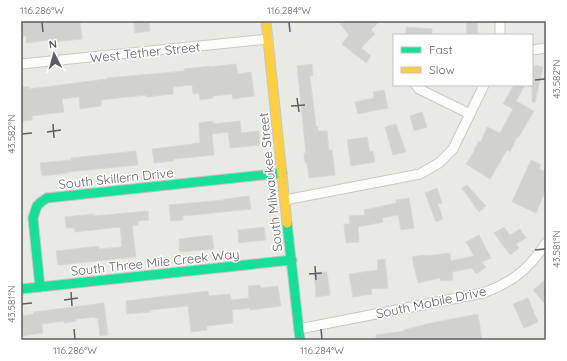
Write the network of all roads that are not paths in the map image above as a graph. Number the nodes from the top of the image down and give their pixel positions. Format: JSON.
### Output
{"nodes":[{"id":1,"x":266,"y":21,"type":"edge"},
{"id":2,"x":500,"y":21,"type":"edge"},
{"id":3,"x":500,"y":34,"type":"edge"},
{"id":4,"x":268,"y":39,"type":"junction"},
{"id":5,"x":546,"y":48,"type":"edge"},
{"id":6,"x":533,"y":50,"type":"edge"},
{"id":7,"x":21,"y":64,"type":"edge"},
{"id":8,"x":417,"y":86,"type":"edge"},
{"id":9,"x":484,"y":86,"type":"edge"},
{"id":10,"x":470,"y":114,"type":"junction"},
{"id":11,"x":282,"y":173,"type":"junction"},
{"id":12,"x":285,"y":200,"type":"junction"},
{"id":13,"x":546,"y":243,"type":"edge"},
{"id":14,"x":292,"y":260,"type":"junction"},
{"id":15,"x":40,"y":287,"type":"junction"},
{"id":16,"x":21,"y":289,"type":"edge"},
{"id":17,"x":299,"y":329,"type":"junction"},
{"id":18,"x":300,"y":340,"type":"edge"}],
"edges":[{"from":1,"to":4,"type":"street","name":"South Milwaukee Street"},
{"from":2,"to":3,"type":"street"},
{"from":4,"to":7,"type":"street","name":"West Tether Street"},
{"from":4,"to":11,"type":"street","name":"South Milwaukee Street"},
{"from":5,"to":6,"type":"street"},
{"from":8,"to":10,"type":"street"},
{"from":9,"to":10,"type":"street"},
{"from":10,"to":12,"type":"street"},
{"from":11,"to":12,"type":"street","name":"South Milwaukee Street"},
{"from":11,"to":15,"type":"street","name":"South Skillern Drive"},
{"from":12,"to":14,"type":"street","name":"South Milwaukee Street"},
{"from":13,"to":17,"type":"street","name":"South Mobile Drive"},
{"from":14,"to":15,"type":"street","name":"South Three Mile Creek Way"},
{"from":14,"to":17,"type":"street","name":"South Milwaukee Street"},
{"from":15,"to":16,"type":"street","name":"South Three Mile Creek Way"},
{"from":17,"to":18,"type":"street","name":"South Milwaukee Street"}]}
